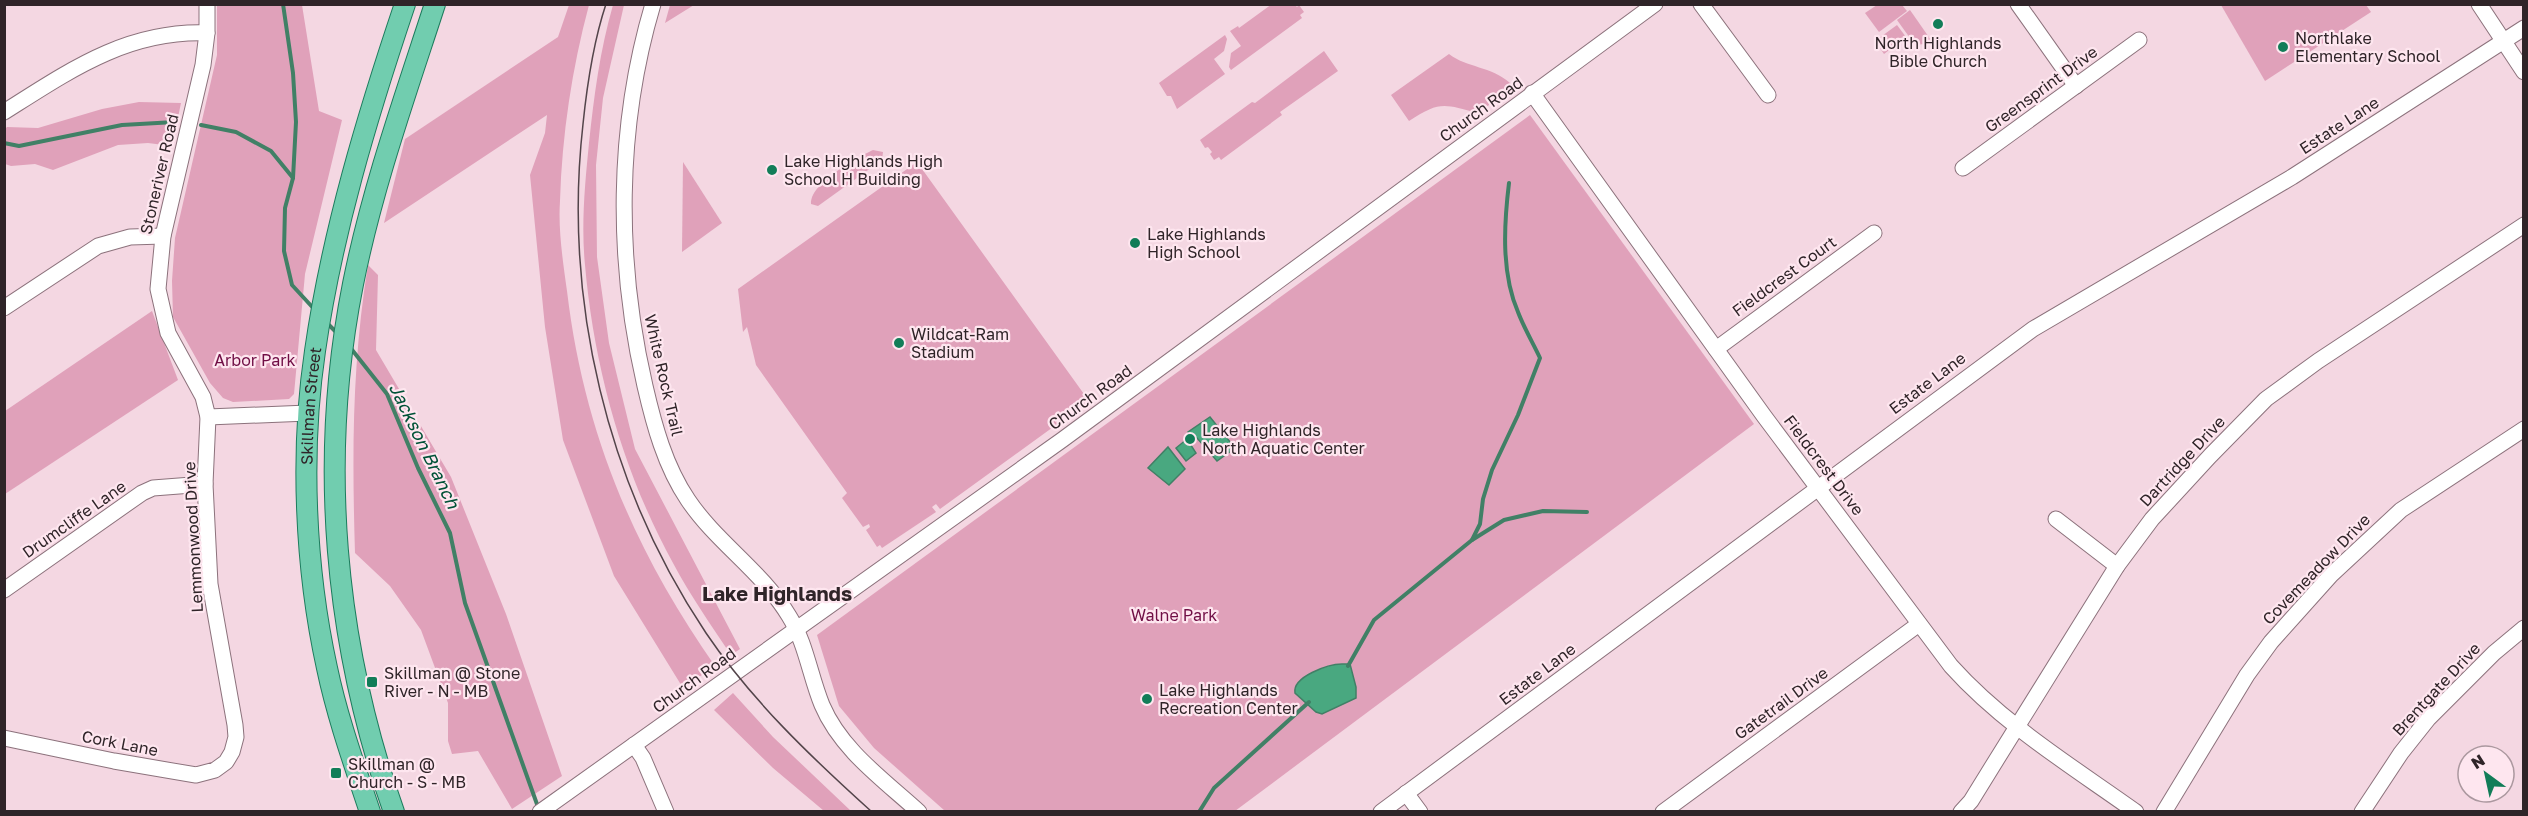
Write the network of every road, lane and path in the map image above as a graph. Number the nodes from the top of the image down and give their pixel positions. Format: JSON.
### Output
{"nodes":[{"id":1,"x":207,"y":4,"type":"edge"},
{"id":2,"x":405,"y":4,"type":"edge"},
{"id":3,"x":435,"y":4,"type":"edge"},
{"id":4,"x":652,"y":4,"type":"edge"},
{"id":5,"x":1655,"y":4,"type":"edge"},
{"id":6,"x":1701,"y":4,"type":"edge"},
{"id":7,"x":2018,"y":4,"type":"edge"},
{"id":8,"x":2479,"y":4,"type":"edge"},
{"id":9,"x":2523,"y":28,"type":"edge"},
{"id":10,"x":207,"y":33,"type":"junction"},
{"id":11,"x":395,"y":35,"type":"junction"},
{"id":12,"x":2139,"y":40,"type":"dead end"},
{"id":13,"x":2503,"y":41,"type":"junction"},
{"id":14,"x":422,"y":45,"type":"junction"},
{"id":15,"x":2523,"y":72,"type":"edge"},
{"id":16,"x":2076,"y":86,"type":"junction"},
{"id":17,"x":1532,"y":93,"type":"junction"},
{"id":18,"x":1768,"y":95,"type":"dead end"},
{"id":19,"x":4,"y":112,"type":"edge"},
{"id":20,"x":1963,"y":168,"type":"dead end"},
{"id":21,"x":2523,"y":225,"type":"edge"},
{"id":22,"x":1874,"y":233,"type":"dead end"},
{"id":23,"x":163,"y":236,"type":"junction"},
{"id":24,"x":4,"y":308,"type":"edge"},
{"id":25,"x":1716,"y":349,"type":"junction"},
{"id":26,"x":176,"y":350,"type":"joint"},
{"id":27,"x":309,"y":405,"type":"junction"},
{"id":28,"x":208,"y":417,"type":"junction"},
{"id":29,"x":2523,"y":429,"type":"edge"},
{"id":30,"x":334,"y":481,"type":"junction"},
{"id":31,"x":205,"y":484,"type":"junction"},
{"id":32,"x":1817,"y":487,"type":"junction"},
{"id":33,"x":2056,"y":519,"type":"dead end"},
{"id":34,"x":2117,"y":566,"type":"junction"},
{"id":35,"x":4,"y":590,"type":"edge"},
{"id":36,"x":1919,"y":624,"type":"junction"},
{"id":37,"x":796,"y":628,"type":"junction"},
{"id":38,"x":2523,"y":628,"type":"edge"},
{"id":39,"x":2016,"y":726,"type":"junction"},
{"id":40,"x":4,"y":738,"type":"edge"},
{"id":41,"x":634,"y":745,"type":"junction"},
{"id":42,"x":226,"y":762,"type":"joint"},
{"id":43,"x":1406,"y":792,"type":"junction"},
{"id":44,"x":370,"y":812,"type":"edge"},
{"id":45,"x":394,"y":812,"type":"edge"},
{"id":46,"x":540,"y":812,"type":"edge"},
{"id":47,"x":666,"y":812,"type":"edge"},
{"id":48,"x":920,"y":812,"type":"edge"},
{"id":49,"x":1381,"y":812,"type":"edge"},
{"id":50,"x":1420,"y":812,"type":"edge"},
{"id":51,"x":1663,"y":812,"type":"edge"},
{"id":52,"x":1961,"y":812,"type":"edge"},
{"id":53,"x":2136,"y":812,"type":"edge"},
{"id":54,"x":2164,"y":812,"type":"edge"},
{"id":55,"x":2362,"y":812,"type":"edge"}],
"edges":[{"from":1,"to":10,"type":"street","name":"Stoneriver Road"},
{"from":2,"to":11,"type":"main road","name":"Skillman Street"},
{"from":3,"to":14,"type":"main road","name":"Skillman Street"},
{"from":4,"to":37,"type":"street","name":"White Rock Trail"},
{"from":5,"to":17,"type":"street","name":"Church Road"},
{"from":6,"to":18,"type":"street"},
{"from":7,"to":16,"type":"street"},
{"from":8,"to":13,"type":"street"},
{"from":9,"to":13,"type":"street","name":"Estate Lane"},
{"from":10,"to":19,"type":"street"},
{"from":10,"to":23,"type":"street","name":"Stoneriver Road"},
{"from":11,"to":14,"type":"main road"},
{"from":11,"to":27,"type":"main road","name":"Skillman Street"},
{"from":12,"to":16,"type":"street","name":"Greensprint Drive"},
{"from":13,"to":15,"type":"street"},
{"from":13,"to":32,"type":"street","name":"Estate Lane"},
{"from":14,"to":30,"type":"main road","name":"Skillman Street"},
{"from":16,"to":20,"type":"street","name":"Greensprint Drive"},
{"from":17,"to":25,"type":"street","name":"Fieldcrest Drive"},
{"from":17,"to":37,"type":"street","name":"Church Road"},
{"from":21,"to":34,"type":"street","name":"Dartridge Drive"},
{"from":22,"to":25,"type":"street","name":"Fieldcrest Court"},
{"from":23,"to":24,"type":"street"},
{"from":23,"to":26,"type":"street","name":"Stoneriver Road"},
{"from":25,"to":32,"type":"street","name":"Fieldcrest Drive"},
{"from":26,"to":28,"type":"street","name":"Lemmonwood Drive"},
{"from":27,"to":28,"type":"street"},
{"from":27,"to":30,"type":"main road"},
{"from":27,"to":44,"type":"main road","name":"Skillman Street"},
{"from":28,"to":31,"type":"street","name":"Lemmonwood Drive"},
{"from":29,"to":54,"type":"street","name":"Covemeadow Drive"},
{"from":30,"to":45,"type":"main road","name":"Skillman Street"},
{"from":31,"to":35,"type":"street","name":"Drumcliffe Lane"},
{"from":31,"to":42,"type":"street","name":"Lemmonwood Drive"},
{"from":32,"to":36,"type":"street","name":"Fieldcrest Drive"},
{"from":32,"to":43,"type":"street","name":"Estate Lane"},
{"from":33,"to":34,"type":"street"},
{"from":34,"to":39,"type":"street","name":"Dartridge Drive"},
{"from":36,"to":39,"type":"street","name":"Fieldcrest Drive"},
{"from":36,"to":51,"type":"street","name":"Gatetrail Drive"},
{"from":37,"to":41,"type":"street","name":"Church Road"},
{"from":37,"to":48,"type":"street","name":"White Rock Trail"},
{"from":38,"to":55,"type":"street","name":"Brentgate Drive"},
{"from":39,"to":52,"type":"street","name":"Dartridge Drive"},
{"from":39,"to":53,"type":"street","name":"Fieldcrest Drive"},
{"from":40,"to":42,"type":"street","name":"Cork Lane"},
{"from":41,"to":46,"type":"street","name":"Church Road"},
{"from":41,"to":47,"type":"street"},
{"from":43,"to":49,"type":"street","name":"Estate Lane"},
{"from":43,"to":50,"type":"street"}]}
